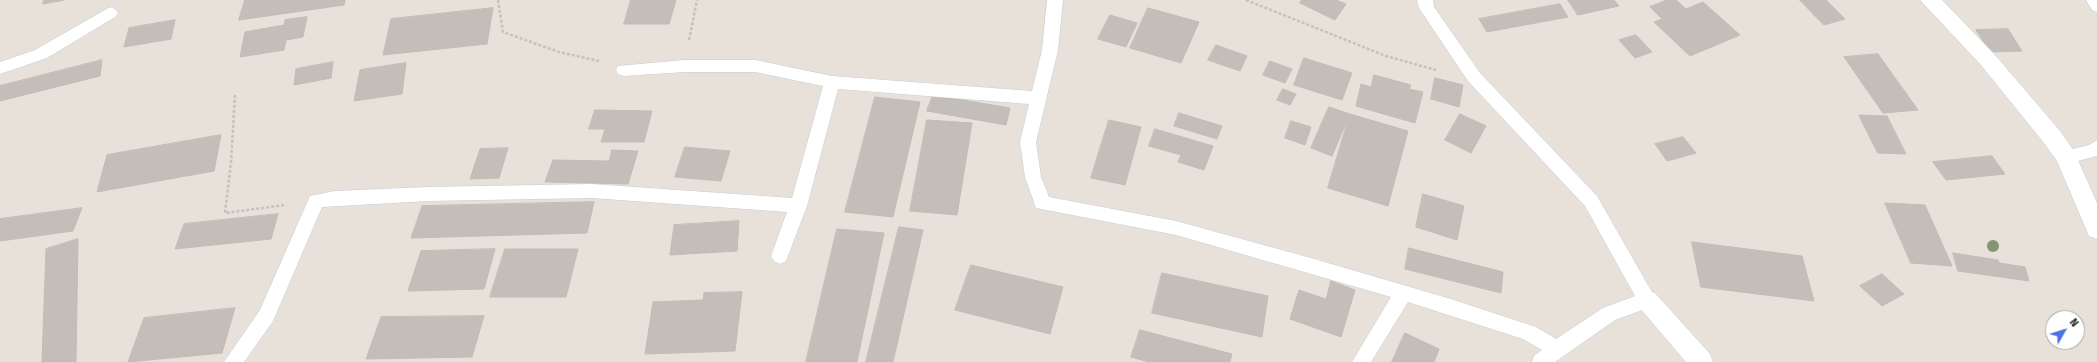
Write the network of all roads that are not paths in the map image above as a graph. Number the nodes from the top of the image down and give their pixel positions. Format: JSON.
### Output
{"nodes":[{"id":1,"x":1055,"y":0,"type":"edge"},
{"id":2,"x":1424,"y":0,"type":"edge"},
{"id":3,"x":1930,"y":0,"type":"edge"},
{"id":4,"x":2094,"y":0,"type":"edge"},
{"id":5,"x":2097,"y":6,"type":"edge"},
{"id":6,"x":110,"y":13,"type":"dead end"},
{"id":7,"x":0,"y":68,"type":"edge"},
{"id":8,"x":624,"y":70,"type":"road end"},
{"id":9,"x":832,"y":82,"type":"junction"},
{"id":10,"x":1038,"y":98,"type":"junction"},
{"id":11,"x":2097,"y":147,"type":"edge"},
{"id":12,"x":2066,"y":157,"type":"junction"},
{"id":13,"x":798,"y":206,"type":"junction"},
{"id":14,"x":2097,"y":229,"type":"edge"},
{"id":15,"x":780,"y":256,"type":"dead end"},
{"id":16,"x":1404,"y":293,"type":"junction"},
{"id":17,"x":1647,"y":300,"type":"junction"},
{"id":18,"x":1557,"y":349,"type":"junction"},
{"id":19,"x":233,"y":362,"type":"edge"},
{"id":20,"x":1361,"y":362,"type":"edge"},
{"id":21,"x":1541,"y":362,"type":"edge"},
{"id":22,"x":1702,"y":362,"type":"edge"}],
"edges":[{"from":1,"to":10,"type":"lane"},
{"from":2,"to":17,"type":"lane"},
{"from":3,"to":12,"type":"street"},
{"from":4,"to":5,"type":"lane"},
{"from":6,"to":7,"type":"lane"},
{"from":8,"to":9,"type":"lane"},
{"from":9,"to":10,"type":"lane"},
{"from":9,"to":13,"type":"lane"},
{"from":10,"to":16,"type":"lane"},
{"from":11,"to":12,"type":"lane"},
{"from":12,"to":14,"type":"street"},
{"from":13,"to":15,"type":"lane"},
{"from":13,"to":19,"type":"lane"},
{"from":16,"to":18,"type":"lane"},
{"from":16,"to":20,"type":"lane"},
{"from":17,"to":18,"type":"lane"},
{"from":17,"to":22,"type":"street"},
{"from":18,"to":21,"type":"lane"}]}
